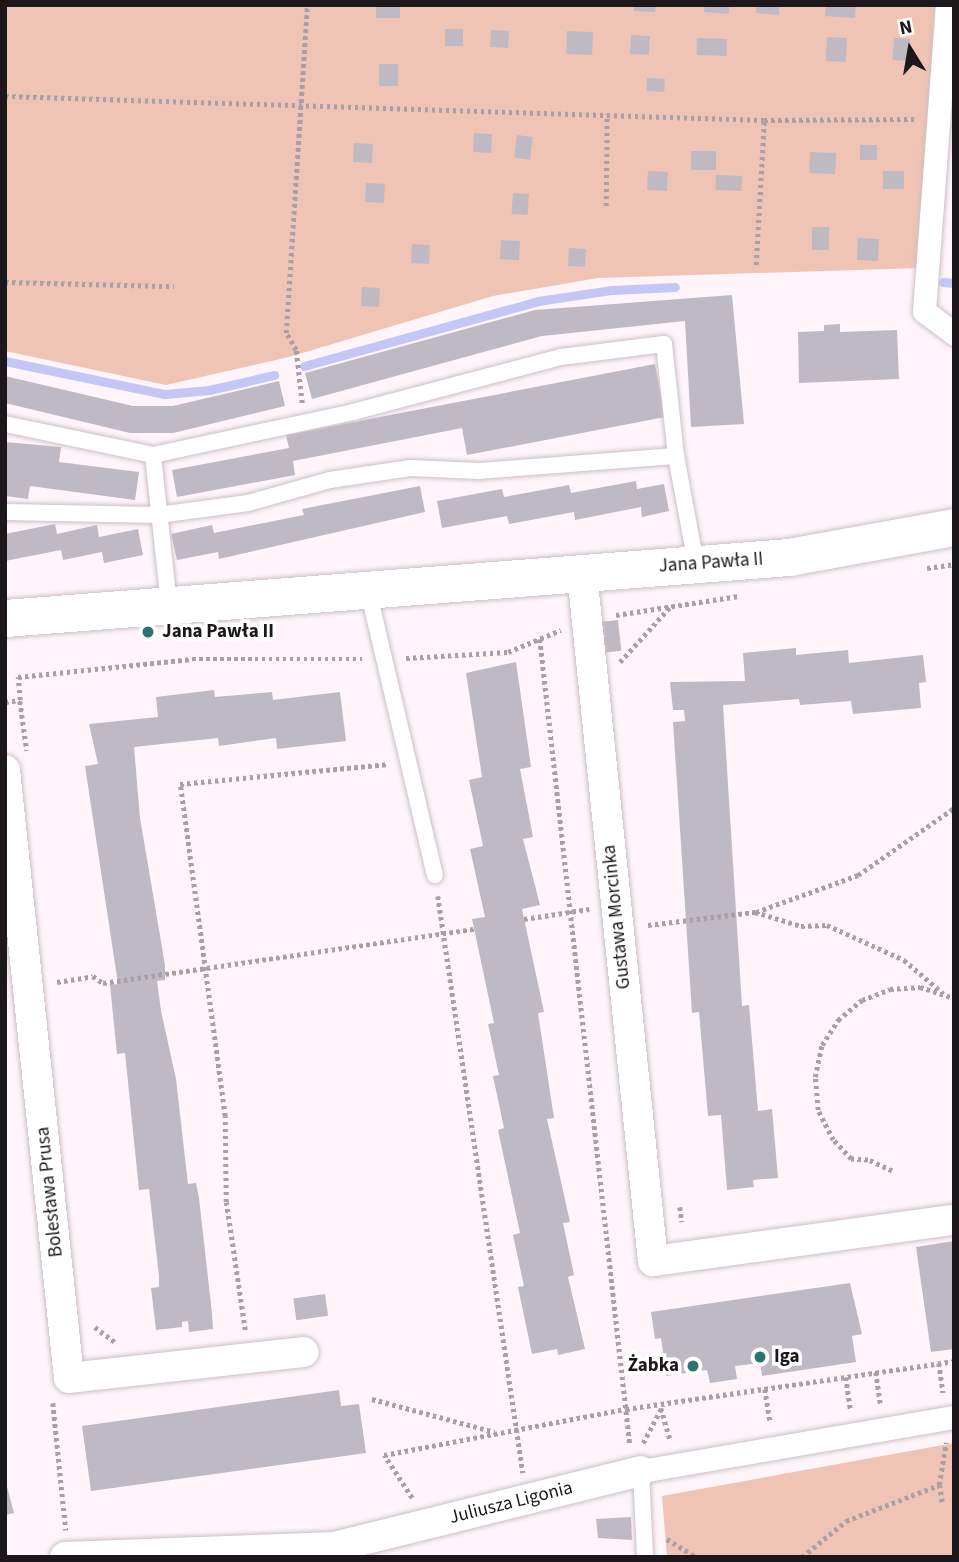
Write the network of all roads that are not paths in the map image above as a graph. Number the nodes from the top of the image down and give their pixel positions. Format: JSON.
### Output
{"nodes":[{"id":1,"x":947,"y":5,"type":"edge"},
{"id":2,"x":954,"y":334,"type":"edge"},
{"id":3,"x":5,"y":424,"type":"edge"},
{"id":4,"x":153,"y":455,"type":"junction"},
{"id":5,"x":676,"y":456,"type":"junction"},
{"id":6,"x":5,"y":512,"type":"edge"},
{"id":7,"x":158,"y":515,"type":"junction"},
{"id":8,"x":954,"y":527,"type":"edge"},
{"id":9,"x":696,"y":564,"type":"junction"},
{"id":10,"x":582,"y":573,"type":"junction"},
{"id":11,"x":368,"y":590,"type":"junction"},
{"id":12,"x":169,"y":606,"type":"junction"},
{"id":13,"x":5,"y":618,"type":"edge"},
{"id":14,"x":16,"y":762,"type":"edge"},
{"id":15,"x":435,"y":875,"type":"road end"},
{"id":16,"x":954,"y":1220,"type":"edge"},
{"id":17,"x":304,"y":1352,"type":"dead end"},
{"id":18,"x":949,"y":1412,"type":"edge"},
{"id":19,"x":635,"y":1470,"type":"junction"},
{"id":20,"x":65,"y":1557,"type":"edge"},
{"id":21,"x":645,"y":1557,"type":"edge"}],
"edges":[{"from":1,"to":2,"type":"street"},
{"from":3,"to":4,"type":"lane"},
{"from":4,"to":5,"type":"lane"},
{"from":4,"to":7,"type":"lane"},
{"from":5,"to":7,"type":"lane"},
{"from":5,"to":9,"type":"lane"},
{"from":6,"to":7,"type":"lane"},
{"from":7,"to":12,"type":"lane"},
{"from":8,"to":9,"type":"street","name":"Jana Pawła II"},
{"from":9,"to":10,"type":"street","name":"Jana Pawła II"},
{"from":10,"to":11,"type":"street","name":"Jana Pawła II"},
{"from":10,"to":16,"type":"street","name":"Gustawa Morcinka"},
{"from":11,"to":12,"type":"street","name":"Jana Pawła II"},
{"from":11,"to":15,"type":"lane"},
{"from":12,"to":13,"type":"street","name":"Jana Pawła II"},
{"from":14,"to":17,"type":"street","name":"Bolesława Prusa"},
{"from":18,"to":19,"type":"street","name":"Juliusza Ligonia"},
{"from":19,"to":20,"type":"street","name":"Juliusza Ligonia"},
{"from":19,"to":21,"type":"lane"}]}
